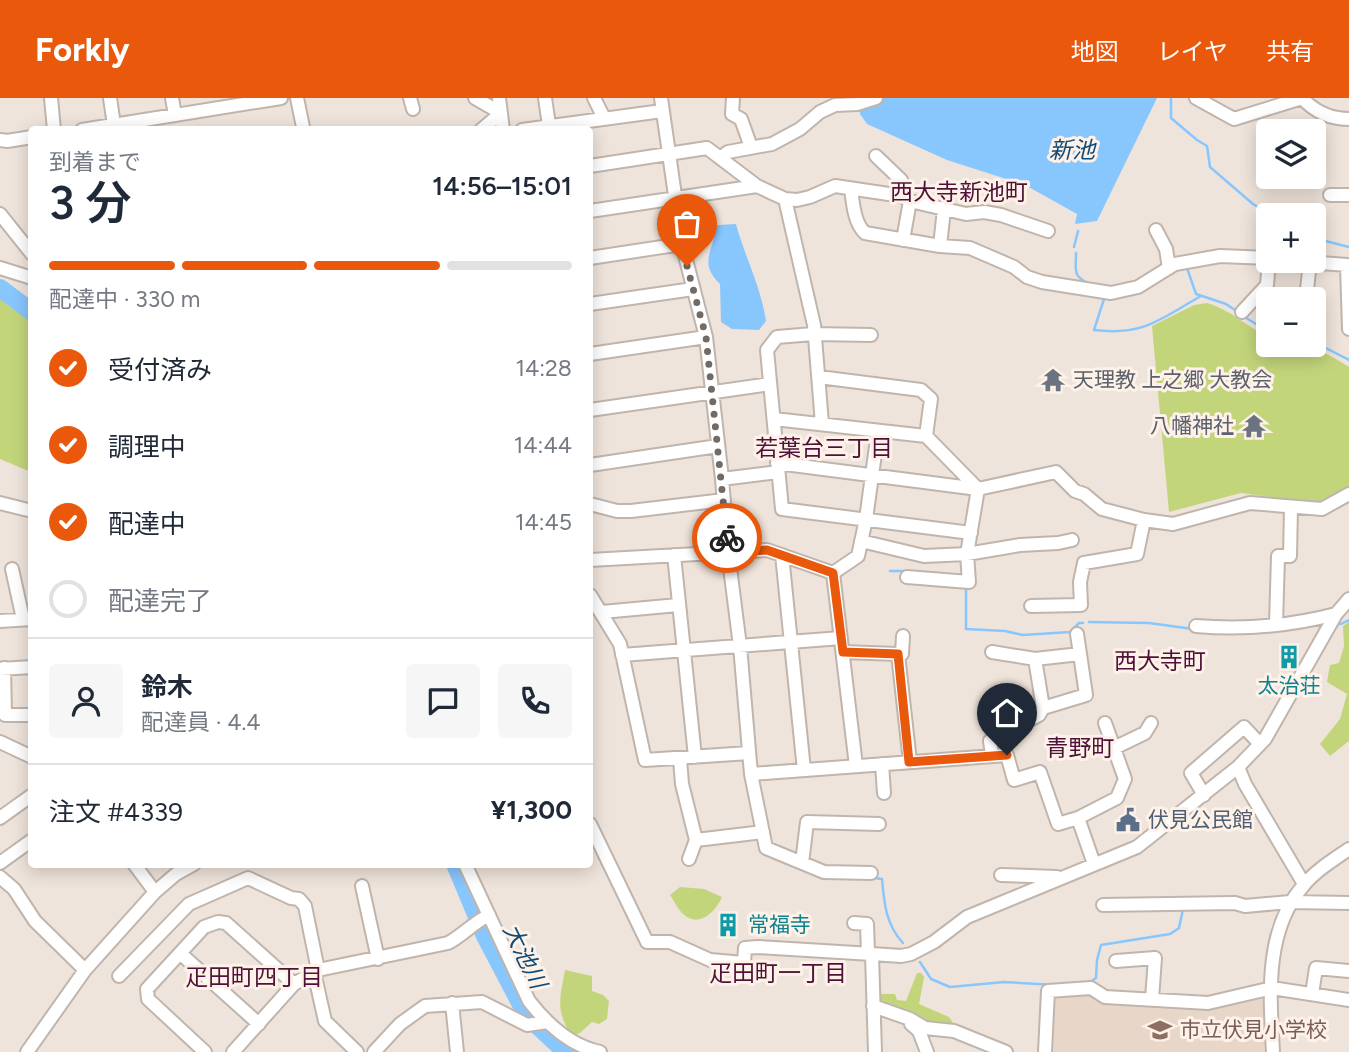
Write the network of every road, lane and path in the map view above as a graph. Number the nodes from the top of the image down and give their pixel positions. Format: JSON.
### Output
{"nodes":[{"id":1,"x":51,"y":98,"type":"edge"},
{"id":2,"x":110,"y":98,"type":"edge"},
{"id":3,"x":172,"y":98,"type":"edge"},
{"id":4,"x":281,"y":98,"type":"edge"},
{"id":5,"x":297,"y":98,"type":"edge"},
{"id":6,"x":475,"y":98,"type":"edge"},
{"id":7,"x":499,"y":98,"type":"edge"},
{"id":8,"x":545,"y":98,"type":"edge"},
{"id":9,"x":594,"y":98,"type":"edge"},
{"id":10,"x":733,"y":98,"type":"edge"},
{"id":11,"x":1302,"y":98,"type":"edge"},
{"id":12,"x":876,"y":99,"type":"edge"},
{"id":13,"x":1203,"y":100,"type":"edge"},
{"id":14,"x":235,"y":102,"type":"edge"},
{"id":15,"x":662,"y":104,"type":"edge"},
{"id":16,"x":501,"y":113,"type":"junction"},
{"id":17,"x":175,"y":116,"type":"junction"},
{"id":18,"x":604,"y":118,"type":"junction"},
{"id":19,"x":1349,"y":119,"type":"edge"},
{"id":20,"x":114,"y":125,"type":"junction"},
{"id":21,"x":550,"y":125,"type":"junction"},
{"id":22,"x":54,"y":126,"type":"edge"},
{"id":23,"x":108,"y":126,"type":"edge"},
{"id":24,"x":303,"y":126,"type":"edge"},
{"id":25,"x":486,"y":126,"type":"edge"},
{"id":26,"x":503,"y":126,"type":"edge"},
{"id":27,"x":544,"y":126,"type":"edge"},
{"id":28,"x":28,"y":138,"type":"edge"},
{"id":29,"x":0,"y":139,"type":"edge"},
{"id":30,"x":751,"y":147,"type":"junction"},
{"id":31,"x":668,"y":154,"type":"junction"},
{"id":32,"x":876,"y":156,"type":"dead end"},
{"id":33,"x":720,"y":158,"type":"junction"},
{"id":34,"x":593,"y":166,"type":"edge"},
{"id":35,"x":757,"y":186,"type":"junction"},
{"id":36,"x":851,"y":189,"type":"junction"},
{"id":37,"x":1330,"y":195,"type":"dead end"},
{"id":38,"x":1349,"y":195,"type":"edge"},
{"id":39,"x":906,"y":198,"type":"junction"},
{"id":40,"x":785,"y":199,"type":"junction"},
{"id":41,"x":675,"y":200,"type":"junction"},
{"id":42,"x":944,"y":209,"type":"junction"},
{"id":43,"x":593,"y":211,"type":"edge"},
{"id":44,"x":0,"y":214,"type":"edge"},
{"id":45,"x":1156,"y":230,"type":"dead end"},
{"id":46,"x":1048,"y":231,"type":"dead end"},
{"id":47,"x":903,"y":240,"type":"junction"},
{"id":48,"x":682,"y":244,"type":"junction"},
{"id":49,"x":940,"y":246,"type":"junction"},
{"id":50,"x":28,"y":249,"type":"edge"},
{"id":51,"x":593,"y":258,"type":"edge"},
{"id":52,"x":1256,"y":259,"type":"edge"},
{"id":53,"x":1326,"y":263,"type":"edge"},
{"id":54,"x":0,"y":268,"type":"edge"},
{"id":55,"x":1169,"y":268,"type":"junction"},
{"id":56,"x":1268,"y":273,"type":"edge"},
{"id":57,"x":28,"y":277,"type":"edge"},
{"id":58,"x":693,"y":289,"type":"junction"},
{"id":59,"x":593,"y":304,"type":"edge"},
{"id":60,"x":1242,"y":312,"type":"dead end"},
{"id":61,"x":1349,"y":329,"type":"edge"},
{"id":62,"x":814,"y":334,"type":"junction"},
{"id":63,"x":871,"y":335,"type":"dead end"},
{"id":64,"x":706,"y":337,"type":"junction"},
{"id":65,"x":593,"y":355,"type":"edge"},
{"id":66,"x":819,"y":377,"type":"junction"},
{"id":67,"x":770,"y":384,"type":"junction"},
{"id":68,"x":712,"y":393,"type":"junction"},
{"id":69,"x":593,"y":410,"type":"edge"},
{"id":70,"x":774,"y":419,"type":"junction"},
{"id":71,"x":822,"y":424,"type":"junction"},
{"id":72,"x":878,"y":432,"type":"junction"},
{"id":73,"x":926,"y":436,"type":"junction"},
{"id":74,"x":718,"y":446,"type":"junction"},
{"id":75,"x":593,"y":465,"type":"edge"},
{"id":76,"x":778,"y":468,"type":"junction"},
{"id":77,"x":871,"y":475,"type":"junction"},
{"id":78,"x":722,"y":479,"type":"junction"},
{"id":79,"x":978,"y":489,"type":"junction"},
{"id":80,"x":1349,"y":494,"type":"edge"},
{"id":81,"x":724,"y":499,"type":"junction"},
{"id":82,"x":0,"y":503,"type":"edge"},
{"id":83,"x":593,"y":505,"type":"edge"},
{"id":84,"x":1291,"y":508,"type":"junction"},
{"id":85,"x":28,"y":510,"type":"edge"},
{"id":86,"x":866,"y":519,"type":"junction"},
{"id":87,"x":1144,"y":520,"type":"junction"},
{"id":88,"x":971,"y":533,"type":"junction"},
{"id":89,"x":1072,"y":540,"type":"dead end"},
{"id":90,"x":861,"y":541,"type":"junction"},
{"id":91,"x":728,"y":552,"type":"junction"},
{"id":92,"x":967,"y":554,"type":"junction"},
{"id":93,"x":674,"y":555,"type":"junction"},
{"id":94,"x":782,"y":555,"type":"junction"},
{"id":95,"x":593,"y":560,"type":"edge"},
{"id":96,"x":12,"y":569,"type":"dead end"},
{"id":97,"x":833,"y":573,"type":"junction"},
{"id":98,"x":907,"y":577,"type":"dead end"},
{"id":99,"x":593,"y":599,"type":"edge"},
{"id":100,"x":1349,"y":599,"type":"edge"},
{"id":101,"x":678,"y":605,"type":"junction"},
{"id":102,"x":1031,"y":606,"type":"dead end"},
{"id":103,"x":602,"y":612,"type":"junction"},
{"id":104,"x":1336,"y":614,"type":"junction"},
{"id":105,"x":27,"y":619,"type":"edge"},
{"id":106,"x":0,"y":621,"type":"edge"},
{"id":107,"x":1276,"y":624,"type":"junction"},
{"id":108,"x":1196,"y":626,"type":"dead end"},
{"id":109,"x":1077,"y":634,"type":"dead end"},
{"id":110,"x":903,"y":636,"type":"dead end"},
{"id":111,"x":841,"y":639,"type":"junction"},
{"id":112,"x":791,"y":641,"type":"junction"},
{"id":113,"x":740,"y":646,"type":"junction"},
{"id":114,"x":684,"y":650,"type":"junction"},
{"id":115,"x":843,"y":652,"type":"junction"},
{"id":116,"x":992,"y":652,"type":"dead end"},
{"id":117,"x":898,"y":654,"type":"junction"},
{"id":118,"x":1080,"y":654,"type":"junction"},
{"id":119,"x":622,"y":655,"type":"junction"},
{"id":120,"x":1035,"y":659,"type":"junction"},
{"id":121,"x":28,"y":667,"type":"edge"},
{"id":122,"x":2,"y":668,"type":"edge"},
{"id":123,"x":1043,"y":708,"type":"junction"},
{"id":124,"x":28,"y":715,"type":"edge"},
{"id":125,"x":1105,"y":723,"type":"dead end"},
{"id":126,"x":1151,"y":723,"type":"dead end"},
{"id":127,"x":0,"y":742,"type":"edge"},
{"id":128,"x":1260,"y":744,"type":"junction"},
{"id":129,"x":1114,"y":748,"type":"junction"},
{"id":130,"x":749,"y":753,"type":"junction"},
{"id":131,"x":28,"y":755,"type":"edge"},
{"id":132,"x":992,"y":755,"type":"junction"},
{"id":133,"x":695,"y":757,"type":"junction"},
{"id":134,"x":680,"y":758,"type":"junction"},
{"id":135,"x":909,"y":762,"type":"junction"},
{"id":136,"x":882,"y":764,"type":"junction"},
{"id":137,"x":856,"y":766,"type":"junction"},
{"id":138,"x":1238,"y":767,"type":"junction"},
{"id":139,"x":804,"y":770,"type":"junction"},
{"id":140,"x":751,"y":774,"type":"junction"},
{"id":141,"x":884,"y":793,"type":"dead end"},
{"id":142,"x":1204,"y":795,"type":"junction"},
{"id":143,"x":28,"y":798,"type":"edge"},
{"id":144,"x":0,"y":818,"type":"edge"},
{"id":145,"x":1078,"y":818,"type":"junction"},
{"id":146,"x":879,"y":824,"type":"dead end"},
{"id":147,"x":763,"y":832,"type":"junction"},
{"id":148,"x":593,"y":834,"type":"edge"},
{"id":149,"x":696,"y":840,"type":"junction"},
{"id":150,"x":28,"y":843,"type":"edge"},
{"id":151,"x":1349,"y":849,"type":"edge"},
{"id":152,"x":689,"y":859,"type":"dead end"},
{"id":153,"x":0,"y":863,"type":"edge"},
{"id":154,"x":802,"y":863,"type":"junction"},
{"id":155,"x":1094,"y":864,"type":"junction"},
{"id":156,"x":137,"y":868,"type":"edge"},
{"id":157,"x":187,"y":868,"type":"edge"},
{"id":158,"x":466,"y":868,"type":"edge"},
{"id":159,"x":871,"y":873,"type":"dead end"},
{"id":160,"x":1002,"y":875,"type":"dead end"},
{"id":161,"x":0,"y":877,"type":"edge"},
{"id":162,"x":1063,"y":877,"type":"junction"},
{"id":163,"x":1304,"y":884,"type":"junction"},
{"id":164,"x":362,"y":886,"type":"dead end"},
{"id":165,"x":155,"y":892,"type":"junction"},
{"id":166,"x":1290,"y":902,"type":"junction"},
{"id":167,"x":1349,"y":903,"type":"edge"},
{"id":168,"x":1103,"y":905,"type":"dead end"},
{"id":169,"x":481,"y":919,"type":"junction"},
{"id":170,"x":854,"y":923,"type":"dead end"},
{"id":171,"x":870,"y":953,"type":"junction"},
{"id":172,"x":181,"y":954,"type":"junction"},
{"id":173,"x":378,"y":959,"type":"junction"},
{"id":174,"x":1115,"y":961,"type":"dead end"},
{"id":175,"x":85,"y":970,"type":"junction"},
{"id":176,"x":316,"y":971,"type":"junction"},
{"id":177,"x":1349,"y":971,"type":"edge"},
{"id":178,"x":120,"y":976,"type":"dead end"},
{"id":179,"x":294,"y":984,"type":"junction"},
{"id":180,"x":1272,"y":988,"type":"junction"},
{"id":181,"x":1312,"y":994,"type":"junction"},
{"id":182,"x":1152,"y":999,"type":"junction"},
{"id":183,"x":1349,"y":1000,"type":"edge"},
{"id":184,"x":452,"y":1003,"type":"junction"},
{"id":185,"x":873,"y":1006,"type":"junction"},
{"id":186,"x":896,"y":1014,"type":"junction"},
{"id":187,"x":544,"y":1023,"type":"junction"},
{"id":188,"x":259,"y":1024,"type":"junction"},
{"id":189,"x":593,"y":1051,"type":"edge"},
{"id":190,"x":27,"y":1052,"type":"edge"},
{"id":191,"x":205,"y":1052,"type":"edge"},
{"id":192,"x":233,"y":1052,"type":"edge"},
{"id":193,"x":357,"y":1052,"type":"edge"},
{"id":194,"x":374,"y":1052,"type":"edge"},
{"id":195,"x":457,"y":1052,"type":"edge"},
{"id":196,"x":875,"y":1052,"type":"edge"},
{"id":197,"x":927,"y":1052,"type":"edge"},
{"id":198,"x":1006,"y":1052,"type":"edge"},
{"id":199,"x":1045,"y":1052,"type":"edge"},
{"id":200,"x":1273,"y":1052,"type":"edge"}],
"edges":[{"from":1,"to":22,"type":"street"},
{"from":2,"to":20,"type":"street"},
{"from":3,"to":17,"type":"street"},
{"from":4,"to":14,"type":"street"},
{"from":5,"to":24,"type":"street"},
{"from":6,"to":16,"type":"street"},
{"from":7,"to":16,"type":"street"},
{"from":8,"to":21,"type":"street"},
{"from":9,"to":18,"type":"street"},
{"from":10,"to":30,"type":"street"},
{"from":11,"to":13,"type":"street"},
{"from":11,"to":19,"type":"street"},
{"from":12,"to":30,"type":"street"},
{"from":14,"to":17,"type":"street"},
{"from":15,"to":18,"type":"street"},
{"from":15,"to":31,"type":"street"},
{"from":16,"to":25,"type":"street"},
{"from":16,"to":26,"type":"street"},
{"from":17,"to":20,"type":"street"},
{"from":18,"to":21,"type":"street"},
{"from":20,"to":23,"type":"street"},
{"from":21,"to":27,"type":"street"},
{"from":28,"to":29,"type":"street"},
{"from":30,"to":33,"type":"street"},
{"from":31,"to":33,"type":"street"},
{"from":31,"to":34,"type":"street"},
{"from":31,"to":41,"type":"street"},
{"from":32,"to":39,"type":"street"},
{"from":33,"to":35,"type":"street"},
{"from":35,"to":40,"type":"street"},
{"from":35,"to":41,"type":"street"},
{"from":36,"to":39,"type":"street"},
{"from":36,"to":40,"type":"street"},
{"from":36,"to":47,"type":"street"},
{"from":37,"to":38,"type":"street"},
{"from":39,"to":42,"type":"street"},
{"from":39,"to":47,"type":"street"},
{"from":40,"to":62,"type":"street"},
{"from":41,"to":43,"type":"street"},
{"from":41,"to":48,"type":"street"},
{"from":42,"to":46,"type":"street"},
{"from":42,"to":49,"type":"street"},
{"from":44,"to":50,"type":"street"},
{"from":45,"to":55,"type":"street"},
{"from":47,"to":49,"type":"street"},
{"from":48,"to":51,"type":"street"},
{"from":48,"to":58,"type":"street"},
{"from":49,"to":55,"type":"street"},
{"from":52,"to":55,"type":"street"},
{"from":53,"to":61,"type":"street"},
{"from":54,"to":57,"type":"street"},
{"from":56,"to":60,"type":"street"},
{"from":58,"to":59,"type":"street"},
{"from":58,"to":64,"type":"street"},
{"from":62,"to":63,"type":"street"},
{"from":62,"to":66,"type":"street"},
{"from":62,"to":67,"type":"street"},
{"from":64,"to":65,"type":"street"},
{"from":64,"to":68,"type":"street"},
{"from":66,"to":71,"type":"street"},
{"from":66,"to":73,"type":"street"},
{"from":67,"to":68,"type":"street"},
{"from":67,"to":70,"type":"street"},
{"from":68,"to":69,"type":"street"},
{"from":68,"to":74,"type":"street"},
{"from":70,"to":71,"type":"street"},
{"from":70,"to":76,"type":"street"},
{"from":71,"to":72,"type":"street"},
{"from":72,"to":73,"type":"street"},
{"from":72,"to":77,"type":"street"},
{"from":73,"to":79,"type":"street"},
{"from":74,"to":75,"type":"street"},
{"from":74,"to":78,"type":"street"},
{"from":76,"to":77,"type":"street"},
{"from":76,"to":78,"type":"street"},
{"from":76,"to":86,"type":"street"},
{"from":77,"to":79,"type":"street"},
{"from":77,"to":86,"type":"street"},
{"from":78,"to":81,"type":"street"},
{"from":79,"to":87,"type":"street"},
{"from":79,"to":88,"type":"street"},
{"from":80,"to":84,"type":"street"},
{"from":81,"to":83,"type":"street"},
{"from":81,"to":91,"type":"street"},
{"from":82,"to":85,"type":"street"},
{"from":84,"to":87,"type":"street"},
{"from":84,"to":107,"type":"street"},
{"from":86,"to":88,"type":"street"},
{"from":86,"to":90,"type":"street"},
{"from":87,"to":102,"type":"street"},
{"from":88,"to":92,"type":"street"},
{"from":89,"to":92,"type":"street"},
{"from":90,"to":92,"type":"street"},
{"from":90,"to":97,"type":"street"},
{"from":91,"to":93,"type":"street"},
{"from":91,"to":94,"type":"street"},
{"from":91,"to":113,"type":"street"},
{"from":92,"to":98,"type":"street"},
{"from":93,"to":95,"type":"street"},
{"from":93,"to":101,"type":"street"},
{"from":94,"to":97,"type":"street"},
{"from":94,"to":112,"type":"street"},
{"from":96,"to":105,"type":"street"},
{"from":97,"to":111,"type":"street"},
{"from":99,"to":103,"type":"street"},
{"from":100,"to":104,"type":"street"},
{"from":101,"to":103,"type":"street"},
{"from":101,"to":114,"type":"street"},
{"from":103,"to":119,"type":"street"},
{"from":104,"to":107,"type":"street"},
{"from":104,"to":128,"type":"street"},
{"from":105,"to":106,"type":"street"},
{"from":107,"to":108,"type":"street"},
{"from":109,"to":118,"type":"street"},
{"from":110,"to":117,"type":"street"},
{"from":111,"to":112,"type":"street"},
{"from":111,"to":115,"type":"street"},
{"from":112,"to":113,"type":"street"},
{"from":112,"to":139,"type":"street"},
{"from":113,"to":114,"type":"street"},
{"from":113,"to":130,"type":"street"},
{"from":114,"to":119,"type":"street"},
{"from":114,"to":133,"type":"street"},
{"from":115,"to":117,"type":"street"},
{"from":115,"to":137,"type":"street"},
{"from":116,"to":120,"type":"street"},
{"from":117,"to":135,"type":"street"},
{"from":118,"to":120,"type":"street"},
{"from":118,"to":123,"type":"street"},
{"from":119,"to":134,"type":"street"},
{"from":120,"to":123,"type":"street"},
{"from":121,"to":122,"type":"street"},
{"from":122,"to":124,"type":"street"},
{"from":123,"to":132,"type":"street"},
{"from":125,"to":129,"type":"street"},
{"from":126,"to":129,"type":"street"},
{"from":127,"to":131,"type":"street"},
{"from":128,"to":138,"type":"street"},
{"from":128,"to":142,"type":"street"},
{"from":129,"to":145,"type":"street"},
{"from":130,"to":133,"type":"street"},
{"from":130,"to":140,"type":"street"},
{"from":132,"to":135,"type":"street"},
{"from":132,"to":145,"type":"street"},
{"from":133,"to":134,"type":"street"},
{"from":134,"to":149,"type":"street"},
{"from":135,"to":136,"type":"street"},
{"from":136,"to":137,"type":"street"},
{"from":136,"to":141,"type":"street"},
{"from":137,"to":139,"type":"street"},
{"from":138,"to":142,"type":"street"},
{"from":138,"to":163,"type":"street"},
{"from":139,"to":140,"type":"street"},
{"from":140,"to":147,"type":"street"},
{"from":142,"to":155,"type":"street"},
{"from":143,"to":144,"type":"street"},
{"from":145,"to":155,"type":"street"},
{"from":146,"to":154,"type":"street"},
{"from":147,"to":149,"type":"street"},
{"from":147,"to":154,"type":"street"},
{"from":148,"to":171,"type":"street"},
{"from":149,"to":152,"type":"street"},
{"from":150,"to":153,"type":"street"},
{"from":151,"to":163,"type":"street"},
{"from":154,"to":159,"type":"street"},
{"from":155,"to":162,"type":"street"},
{"from":156,"to":165,"type":"street"},
{"from":157,"to":165,"type":"street"},
{"from":158,"to":169,"type":"street"},
{"from":160,"to":162,"type":"street"},
{"from":161,"to":175,"type":"street"},
{"from":162,"to":171,"type":"street"},
{"from":163,"to":166,"type":"street"},
{"from":164,"to":173,"type":"street"},
{"from":165,"to":175,"type":"street"},
{"from":166,"to":167,"type":"street"},
{"from":166,"to":168,"type":"street"},
{"from":166,"to":180,"type":"street"},
{"from":169,"to":173,"type":"street"},
{"from":169,"to":187,"type":"street"},
{"from":170,"to":171,"type":"street"},
{"from":171,"to":185,"type":"street"},
{"from":172,"to":179,"type":"street"},
{"from":172,"to":188,"type":"street"},
{"from":172,"to":191,"type":"street"},
{"from":173,"to":176,"type":"street"},
{"from":174,"to":182,"type":"street"},
{"from":175,"to":190,"type":"street"},
{"from":176,"to":178,"type":"street"},
{"from":176,"to":179,"type":"street"},
{"from":176,"to":193,"type":"street"},
{"from":177,"to":181,"type":"street"},
{"from":179,"to":188,"type":"street"},
{"from":180,"to":181,"type":"street"},
{"from":180,"to":182,"type":"street"},
{"from":180,"to":200,"type":"street"},
{"from":181,"to":183,"type":"street"},
{"from":182,"to":199,"type":"street"},
{"from":184,"to":187,"type":"street"},
{"from":184,"to":194,"type":"street"},
{"from":184,"to":195,"type":"street"},
{"from":185,"to":186,"type":"street"},
{"from":185,"to":196,"type":"street"},
{"from":186,"to":197,"type":"street"},
{"from":186,"to":198,"type":"street"},
{"from":187,"to":189,"type":"street"},
{"from":188,"to":192,"type":"street"}]}
